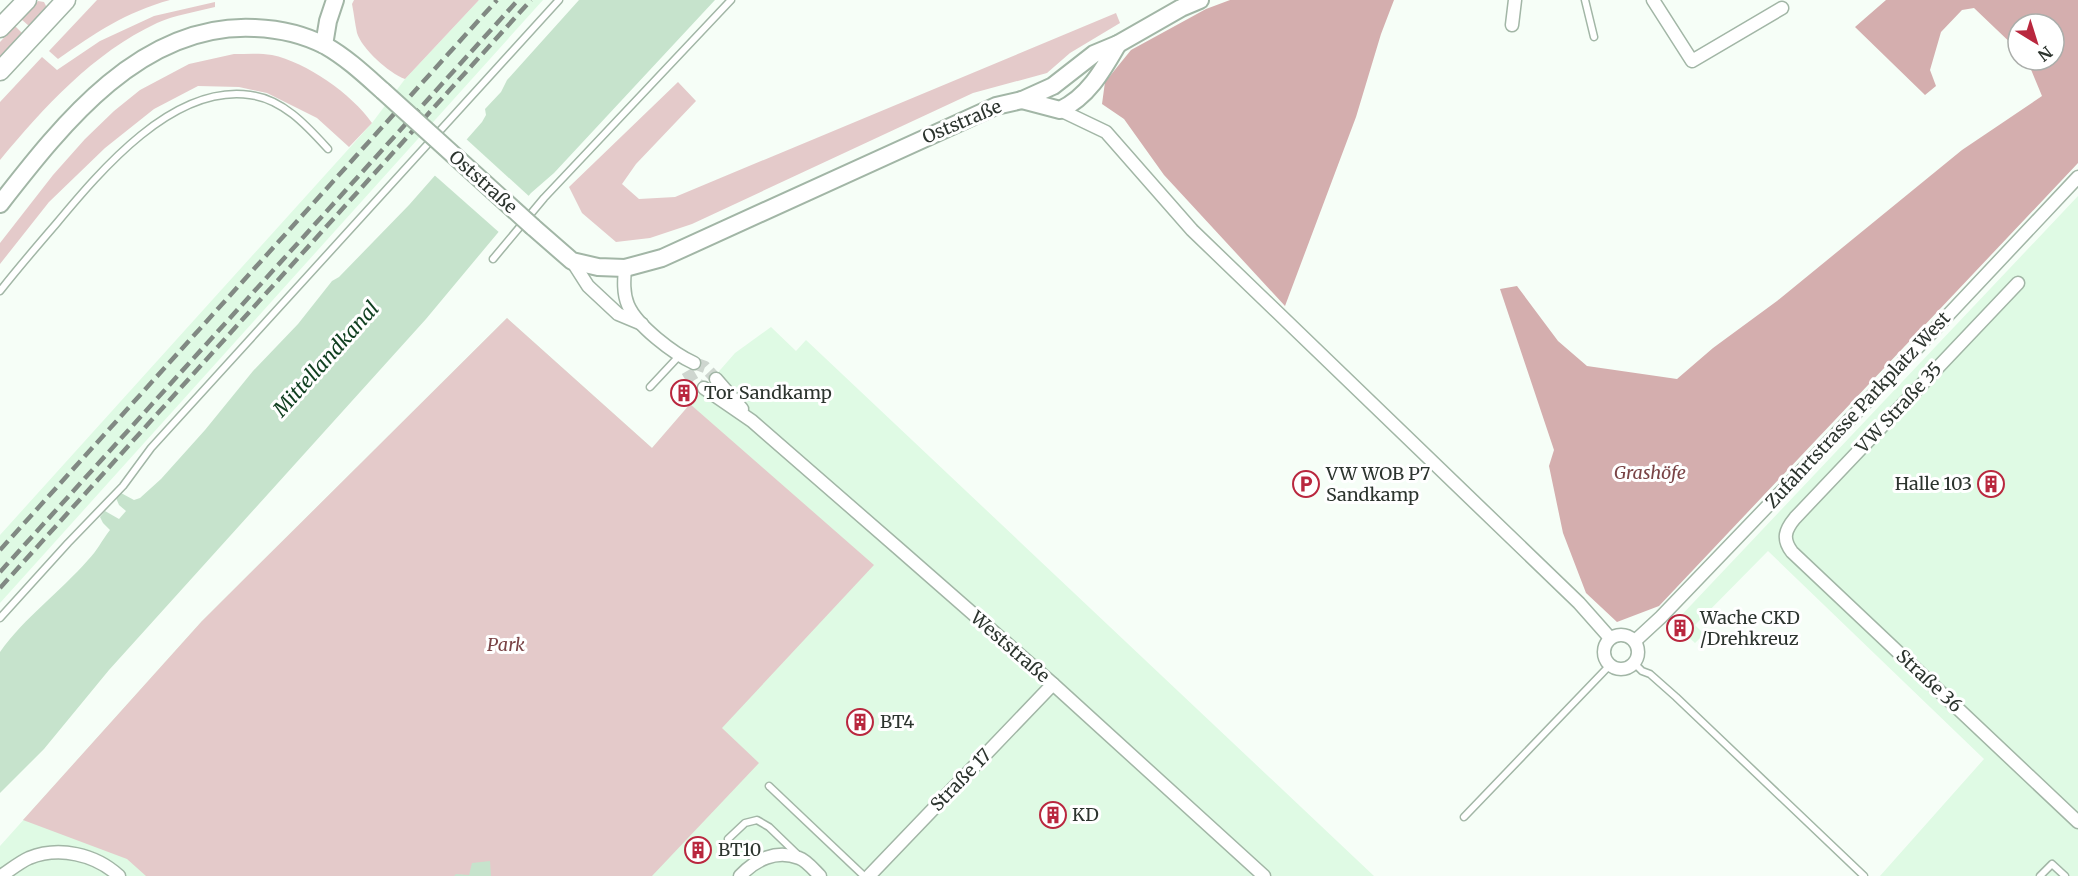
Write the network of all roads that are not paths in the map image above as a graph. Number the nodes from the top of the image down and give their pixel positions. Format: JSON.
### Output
{"nodes":[{"id":1,"x":27,"y":0,"type":"edge"},
{"id":2,"x":335,"y":0,"type":"edge"},
{"id":3,"x":559,"y":0,"type":"edge"},
{"id":4,"x":731,"y":0,"type":"edge"},
{"id":5,"x":1200,"y":0,"type":"edge"},
{"id":6,"x":1515,"y":0,"type":"edge"},
{"id":7,"x":1585,"y":0,"type":"edge"},
{"id":8,"x":1653,"y":0,"type":"edge"},
{"id":9,"x":64,"y":1,"type":"edge"},
{"id":10,"x":1782,"y":8,"type":"dead end"},
{"id":11,"x":1512,"y":25,"type":"dead end"},
{"id":12,"x":0,"y":28,"type":"edge"},
{"id":13,"x":1594,"y":37,"type":"dead end"},
{"id":14,"x":1118,"y":44,"type":"junction"},
{"id":15,"x":324,"y":45,"type":"junction"},
{"id":16,"x":0,"y":71,"type":"edge"},
{"id":17,"x":1023,"y":100,"type":"junction"},
{"id":18,"x":1060,"y":110,"type":"junction"},
{"id":19,"x":328,"y":149,"type":"dead end"},
{"id":20,"x":2078,"y":177,"type":"edge"},
{"id":21,"x":0,"y":204,"type":"edge"},
{"id":22,"x":493,"y":259,"type":"dead end"},
{"id":23,"x":572,"y":261,"type":"junction"},
{"id":24,"x":625,"y":268,"type":"junction"},
{"id":25,"x":2018,"y":283,"type":"dead end"},
{"id":26,"x":0,"y":291,"type":"edge"},
{"id":27,"x":643,"y":324,"type":"junction"},
{"id":28,"x":679,"y":356,"type":"junction"},
{"id":29,"x":691,"y":367,"type":"tunnel mouth"},
{"id":30,"x":716,"y":379,"type":"tunnel mouth"},
{"id":31,"x":650,"y":387,"type":"dead end"},
{"id":32,"x":704,"y":388,"type":"tunnel mouth"},
{"id":33,"x":752,"y":421,"type":"junction"},
{"id":34,"x":1785,"y":535,"type":"joint"},
{"id":35,"x":0,"y":618,"type":"edge"},
{"id":36,"x":1610,"y":638,"type":"junction"},
{"id":37,"x":1635,"y":641,"type":"junction"},
{"id":38,"x":1634,"y":663,"type":"junction"},
{"id":39,"x":1610,"y":665,"type":"junction"},
{"id":40,"x":1053,"y":684,"type":"junction"},
{"id":41,"x":769,"y":786,"type":"dead end"},
{"id":42,"x":1464,"y":817,"type":"dead end"},
{"id":43,"x":2078,"y":822,"type":"edge"},
{"id":44,"x":728,"y":839,"type":"dead end"},
{"id":45,"x":800,"y":858,"type":"junction"},
{"id":46,"x":870,"y":875,"type":"edge"},
{"id":47,"x":1,"y":876,"type":"edge"},
{"id":48,"x":119,"y":876,"type":"edge"},
{"id":49,"x":740,"y":876,"type":"edge"},
{"id":50,"x":820,"y":876,"type":"edge"},
{"id":51,"x":1264,"y":876,"type":"edge"},
{"id":52,"x":1864,"y":876,"type":"edge"},
{"id":53,"x":2040,"y":876,"type":"edge"},
{"id":54,"x":2065,"y":876,"type":"edge"}],
"edges":[{"from":1,"to":12,"type":"main road"},
{"from":2,"to":15,"type":"street"},
{"from":3,"to":35,"type":"lane"},
{"from":4,"to":22,"type":"lane"},
{"from":5,"to":14,"type":"street","name":"Oststraße"},
{"from":6,"to":11,"type":"street"},
{"from":7,"to":13,"type":"lane"},
{"from":8,"to":10,"type":"street"},
{"from":9,"to":16,"type":"main road"},
{"from":14,"to":17,"type":"street","name":"Oststraße"},
{"from":14,"to":18,"type":"street"},
{"from":15,"to":21,"type":"street","name":"Oststraße"},
{"from":15,"to":23,"type":"street","name":"Oststraße","bridge":true},
{"from":17,"to":18,"type":"street"},
{"from":17,"to":24,"type":"street","name":"Oststraße"},
{"from":18,"to":36,"type":"street"},
{"from":19,"to":26,"type":"lane"},
{"from":20,"to":37,"type":"street","name":"Zufahrtstrasse Parkplatz West"},
{"from":23,"to":24,"type":"street","name":"Oststraße"},
{"from":23,"to":27,"type":"street"},
{"from":24,"to":27,"type":"street"},
{"from":25,"to":34,"type":"street","name":"VW Straße 35"},
{"from":27,"to":28,"type":"street"},
{"from":28,"to":29,"type":"street"},
{"from":28,"to":31,"type":"lane"},
{"from":30,"to":33,"type":"street","name":"Weststraße"},
{"from":32,"to":33,"type":"street","name":"Weststraße"},
{"from":33,"to":40,"type":"street","name":"Weststraße"},
{"from":34,"to":43,"type":"street","name":"Straße 36"},
{"from":36,"to":37,"type":"street"},
{"from":36,"to":39,"type":"street"},
{"from":37,"to":38,"type":"street"},
{"from":38,"to":39,"type":"street"},
{"from":38,"to":52,"type":"lane"},
{"from":39,"to":42,"type":"lane"},
{"from":40,"to":46,"type":"street","name":"Straße 17"},
{"from":40,"to":51,"type":"street","name":"Weststraße"},
{"from":41,"to":46,"type":"lane"},
{"from":44,"to":45,"type":"lane"},
{"from":45,"to":49,"type":"street"},
{"from":45,"to":50,"type":"street"},
{"from":47,"to":48,"type":"street"},
{"from":53,"to":54,"type":"lane"}]}
